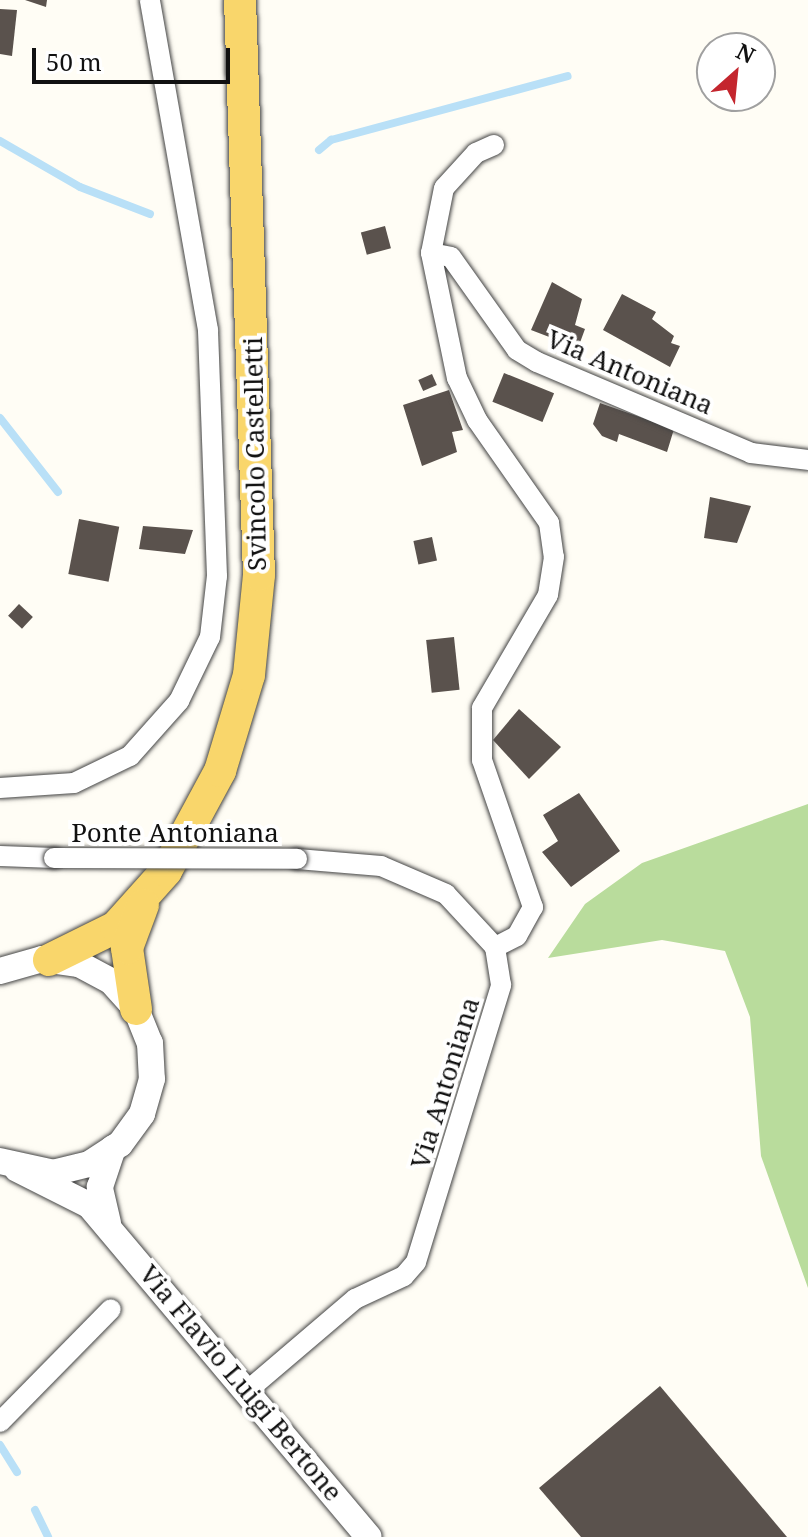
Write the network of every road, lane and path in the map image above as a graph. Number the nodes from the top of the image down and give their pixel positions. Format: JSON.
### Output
{"nodes":[{"id":1,"x":150,"y":0,"type":"edge"},
{"id":2,"x":240,"y":0,"type":"edge"},
{"id":3,"x":494,"y":145,"type":"dead end"},
{"id":4,"x":431,"y":253,"type":"junction"},
{"id":5,"x":808,"y":460,"type":"edge"},
{"id":6,"x":0,"y":788,"type":"edge"},
{"id":7,"x":0,"y":856,"type":"edge"},
{"id":8,"x":155,"y":884,"type":"junction"},
{"id":9,"x":495,"y":947,"type":"junction"},
{"id":10,"x":49,"y":960,"type":"junction"},
{"id":11,"x":0,"y":971,"type":"edge"},
{"id":12,"x":136,"y":1009,"type":"junction"},
{"id":13,"x":113,"y":1148,"type":"junction"},
{"id":14,"x":9,"y":1165,"type":"edge"},
{"id":15,"x":112,"y":1230,"type":"junction"},
{"id":16,"x":111,"y":1309,"type":"dead end"},
{"id":17,"x":247,"y":1391,"type":"junction"},
{"id":18,"x":0,"y":1422,"type":"edge"},
{"id":19,"x":369,"y":1537,"type":"edge"}],
"edges":[{"from":1,"to":6,"type":"street"},
{"from":2,"to":8,"type":"main road","name":"Svincolo Castelletti"},
{"from":3,"to":4,"type":"street"},
{"from":4,"to":5,"type":"street","name":"Via Antoniana"},
{"from":4,"to":9,"type":"street"},
{"from":7,"to":9,"type":"street","name":"Ponte Antoniana","bridge":true},
{"from":8,"to":10,"type":"main road"},
{"from":8,"to":12,"type":"main road"},
{"from":9,"to":17,"type":"street","name":"Via Antoniana"},
{"from":10,"to":11,"type":"street"},
{"from":10,"to":12,"type":"street"},
{"from":12,"to":13,"type":"street"},
{"from":13,"to":14,"type":"street"},
{"from":13,"to":15,"type":"street","name":"Via Flavio Luigi Bertone"},
{"from":14,"to":15,"type":"street","name":"Via Flavio Luigi Bertone"},
{"from":15,"to":17,"type":"street","name":"Via Flavio Luigi Bertone"},
{"from":16,"to":18,"type":"street"},
{"from":17,"to":19,"type":"street","name":"Via Flavio Luigi Bertone"}]}
